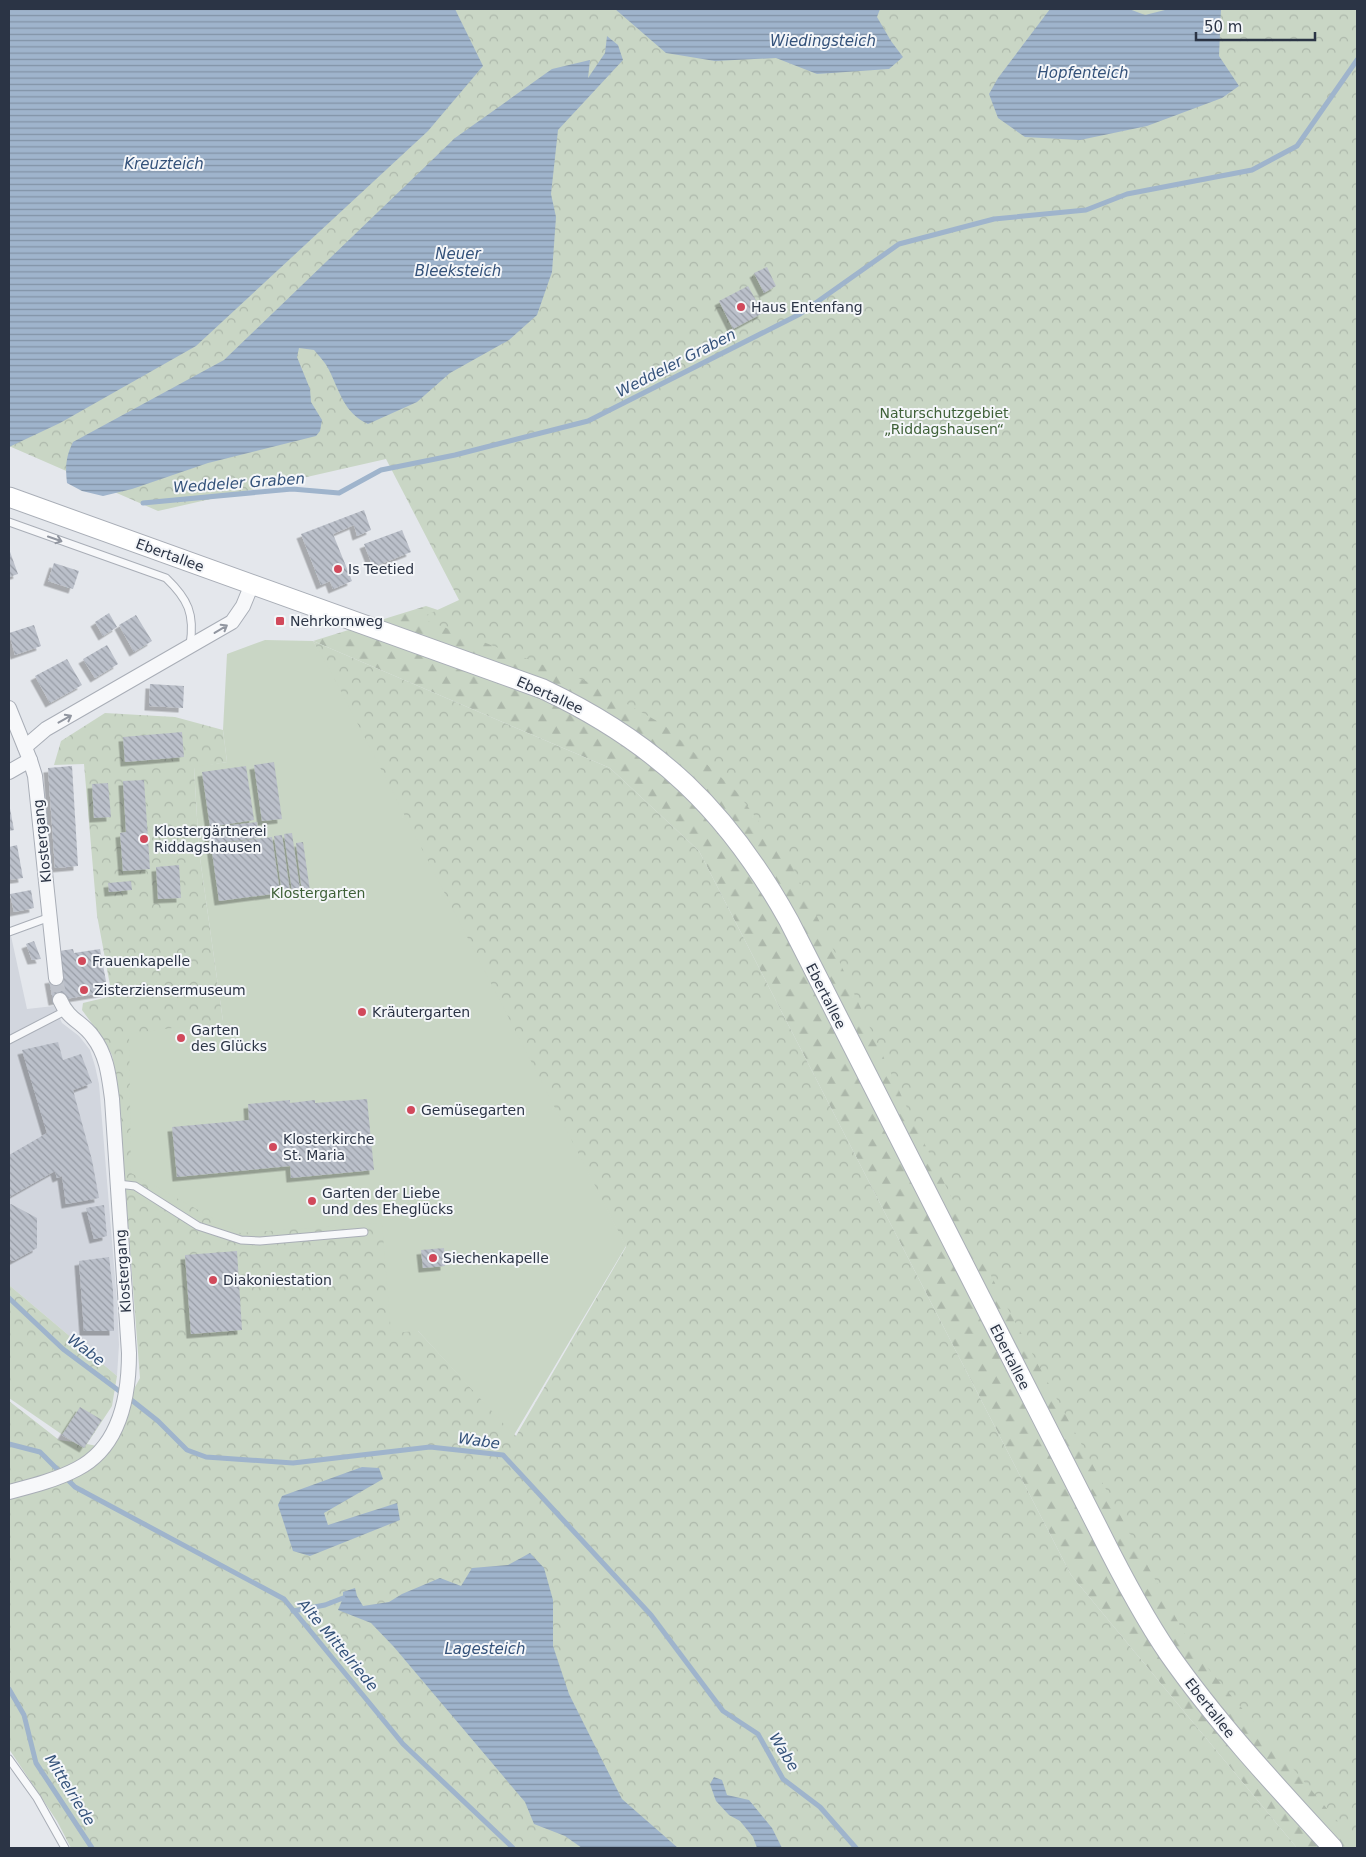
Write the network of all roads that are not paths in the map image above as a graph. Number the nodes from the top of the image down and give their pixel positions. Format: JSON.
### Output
{"nodes":[{"id":1,"x":9,"y":497,"type":"edge"},
{"id":2,"x":9,"y":522,"type":"edge"},
{"id":3,"x":252,"y":584,"type":"junction"},
{"id":4,"x":190,"y":648,"type":"junction"},
{"id":5,"x":9,"y":708,"type":"edge"},
{"id":6,"x":28,"y":754,"type":"junction"},
{"id":7,"x":9,"y":772,"type":"edge"},
{"id":8,"x":50,"y":917,"type":"junction"},
{"id":9,"x":9,"y":932,"type":"edge"},
{"id":10,"x":56,"y":978,"type":"tunnel mouth"},
{"id":11,"x":63,"y":1005,"type":"joint"},
{"id":12,"x":9,"y":1040,"type":"edge"},
{"id":13,"x":118,"y":1184,"type":"junction"},
{"id":14,"x":364,"y":1232,"type":"dead end"},
{"id":15,"x":9,"y":1492,"type":"edge"},
{"id":16,"x":9,"y":1759,"type":"edge"},
{"id":17,"x":65,"y":1848,"type":"edge"},
{"id":18,"x":1333,"y":1848,"type":"edge"}],
"edges":[{"from":1,"to":3,"type":"main road","name":"Ebertallee"},
{"from":2,"to":4,"type":"lane","one_way":true},
{"from":4,"to":3,"type":"street","one_way":true},
{"from":3,"to":18,"type":"main road","name":"Ebertallee"},
{"from":6,"to":4,"type":"street","one_way":true},
{"from":5,"to":6,"type":"street","name":"Klostergang"},
{"from":6,"to":7,"type":"street"},
{"from":6,"to":8,"type":"street","name":"Klostergang"},
{"from":8,"to":9,"type":"lane"},
{"from":8,"to":10,"type":"street","name":"Klostergang"},
{"from":11,"to":12,"type":"lane"},
{"from":11,"to":13,"type":"street","name":"Klostergang"},
{"from":13,"to":14,"type":"lane"},
{"from":13,"to":15,"type":"street","name":"Klostergang"},
{"from":16,"to":17,"type":"lane"}]}
